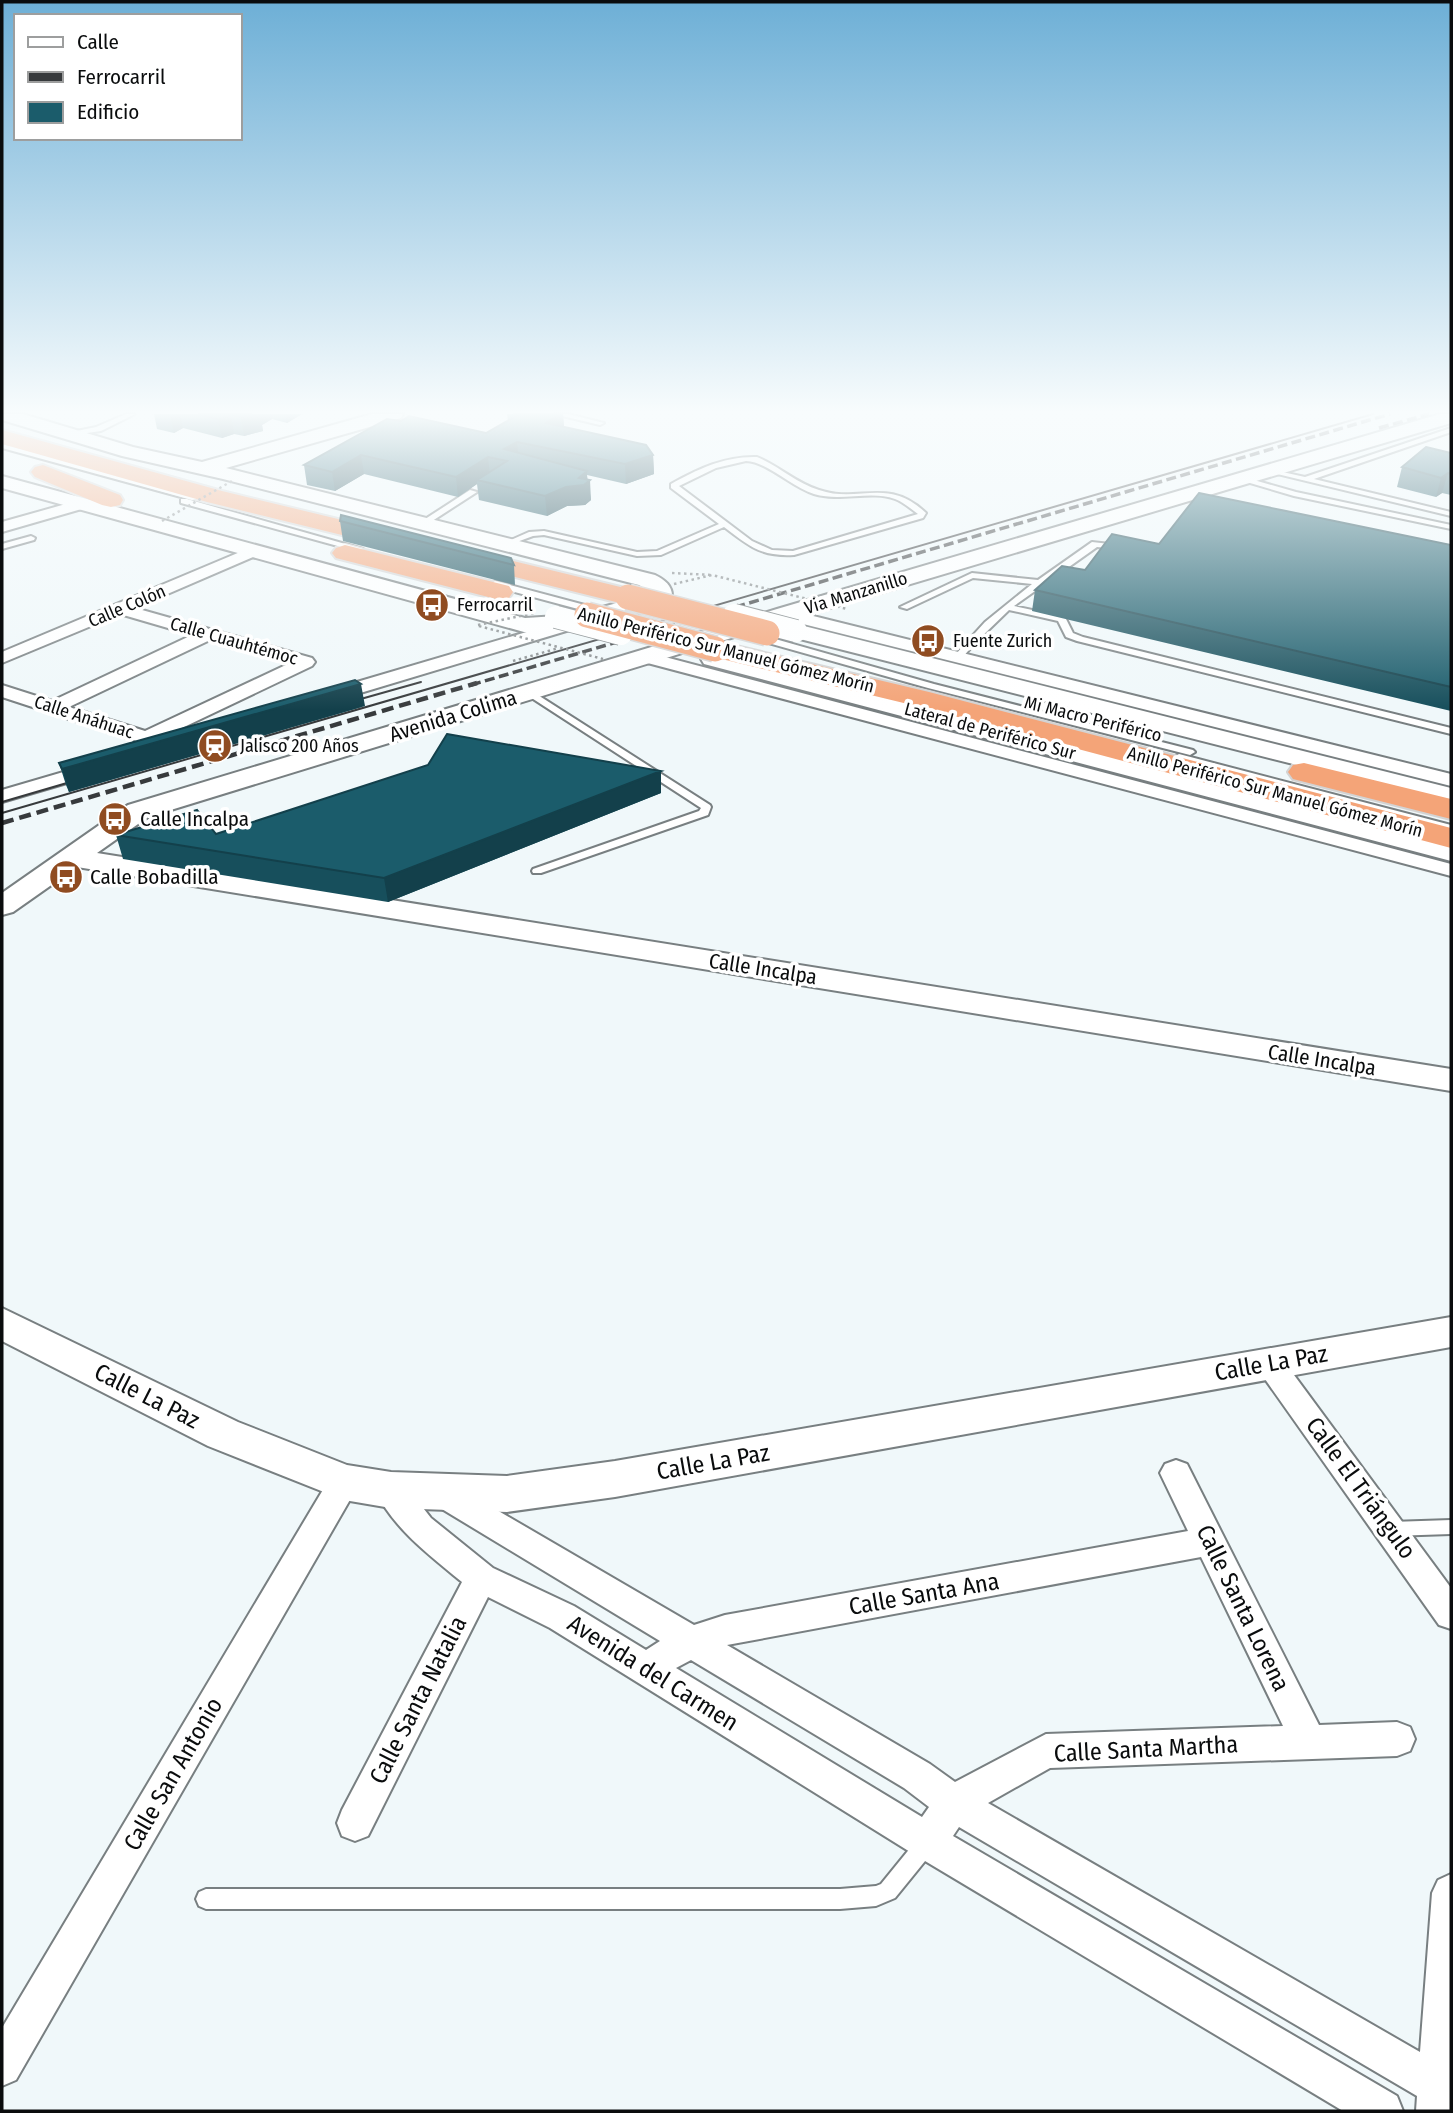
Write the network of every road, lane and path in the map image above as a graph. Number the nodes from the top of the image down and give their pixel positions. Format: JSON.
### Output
{"nodes":[{"id":1,"x":33,"y":513,"type":"edge"},
{"id":2,"x":45,"y":513,"type":"edge"},
{"id":3,"x":109,"y":513,"type":"edge"},
{"id":4,"x":160,"y":513,"type":"edge"},
{"id":5,"x":177,"y":513,"type":"edge"},
{"id":6,"x":197,"y":513,"type":"edge"},
{"id":7,"x":228,"y":513,"type":"edge"},
{"id":8,"x":259,"y":513,"type":"edge"},
{"id":9,"x":280,"y":513,"type":"edge"},
{"id":10,"x":315,"y":513,"type":"edge"},
{"id":11,"x":382,"y":513,"type":"edge"},
{"id":12,"x":440,"y":513,"type":"edge"},
{"id":13,"x":709,"y":513,"type":"edge"},
{"id":14,"x":921,"y":513,"type":"edge"},
{"id":15,"x":1135,"y":513,"type":"edge"},
{"id":16,"x":1383,"y":513,"type":"edge"},
{"id":17,"x":2,"y":520,"type":"edge"},
{"id":18,"x":162,"y":521,"type":"dead end"},
{"id":19,"x":424,"y":523,"type":"junction"},
{"id":20,"x":725,"y":524,"type":"junction"},
{"id":21,"x":2,"y":527,"type":"edge"},
{"id":22,"x":1451,"y":527,"type":"edge"},
{"id":23,"x":31,"y":538,"type":"dead end"},
{"id":24,"x":506,"y":544,"type":"junction"},
{"id":25,"x":397,"y":545,"type":"edge"},
{"id":26,"x":2,"y":547,"type":"edge"},
{"id":27,"x":1133,"y":550,"type":"edge"},
{"id":28,"x":252,"y":552,"type":"junction"},
{"id":29,"x":449,"y":558,"type":"edge"},
{"id":30,"x":712,"y":575,"type":"dead end"},
{"id":31,"x":1037,"y":582,"type":"junction"},
{"id":32,"x":623,"y":596,"type":"junction"},
{"id":33,"x":904,"y":607,"type":"dead end"},
{"id":34,"x":1008,"y":607,"type":"junction"},
{"id":35,"x":121,"y":609,"type":"junction"},
{"id":36,"x":847,"y":609,"type":"dead end"},
{"id":37,"x":577,"y":617,"type":"junction"},
{"id":38,"x":478,"y":625,"type":"dead end"},
{"id":39,"x":776,"y":628,"type":"junction"},
{"id":40,"x":208,"y":634,"type":"junction"},
{"id":41,"x":559,"y":648,"type":"junction"},
{"id":42,"x":718,"y":651,"type":"junction"},
{"id":43,"x":646,"y":657,"type":"junction"},
{"id":44,"x":958,"y":657,"type":"junction"},
{"id":45,"x":2,"y":658,"type":"edge"},
{"id":46,"x":603,"y":659,"type":"dead end"},
{"id":47,"x":507,"y":663,"type":"dead end"},
{"id":48,"x":2,"y":691,"type":"edge"},
{"id":49,"x":530,"y":693,"type":"junction"},
{"id":50,"x":313,"y":701,"type":"edge"},
{"id":51,"x":54,"y":708,"type":"junction"},
{"id":52,"x":1451,"y":732,"type":"edge"},
{"id":53,"x":193,"y":737,"type":"edge"},
{"id":54,"x":157,"y":741,"type":"junction"},
{"id":55,"x":133,"y":757,"type":"edge"},
{"id":56,"x":111,"y":764,"type":"edge"},
{"id":57,"x":1451,"y":780,"type":"edge"},
{"id":58,"x":2,"y":796,"type":"edge"},
{"id":59,"x":1451,"y":796,"type":"edge"},
{"id":60,"x":1451,"y":809,"type":"edge"},
{"id":61,"x":1451,"y":819,"type":"edge"},
{"id":62,"x":1451,"y":828,"type":"edge"},
{"id":63,"x":1451,"y":838,"type":"edge"},
{"id":64,"x":1451,"y":852,"type":"edge"},
{"id":65,"x":74,"y":858,"type":"junction"},
{"id":66,"x":537,"y":870,"type":"dead end"},
{"id":67,"x":1451,"y":870,"type":"edge"},
{"id":68,"x":2,"y":906,"type":"edge"},
{"id":69,"x":1451,"y":1080,"type":"edge"},
{"id":70,"x":2,"y":1323,"type":"edge"},
{"id":71,"x":1451,"y":1332,"type":"edge"},
{"id":72,"x":1269,"y":1364,"type":"junction"},
{"id":73,"x":1176,"y":1473,"type":"dead end"},
{"id":74,"x":344,"y":1482,"type":"junction"},
{"id":75,"x":391,"y":1490,"type":"junction"},
{"id":76,"x":443,"y":1494,"type":"junction"},
{"id":77,"x":1451,"y":1527,"type":"edge"},
{"id":78,"x":1390,"y":1529,"type":"junction"},
{"id":79,"x":1210,"y":1541,"type":"junction"},
{"id":80,"x":481,"y":1578,"type":"junction"},
{"id":81,"x":1451,"y":1614,"type":"edge"},
{"id":82,"x":689,"y":1642,"type":"junction"},
{"id":83,"x":645,"y":1669,"type":"junction"},
{"id":84,"x":1397,"y":1739,"type":"dead end"},
{"id":85,"x":1310,"y":1742,"type":"junction"},
{"id":86,"x":953,"y":1803,"type":"junction"},
{"id":87,"x":355,"y":1823,"type":"dead end"},
{"id":88,"x":928,"y":1842,"type":"junction"},
{"id":89,"x":1451,"y":1893,"type":"edge"},
{"id":90,"x":206,"y":1899,"type":"dead end"},
{"id":91,"x":2,"y":2066,"type":"edge"},
{"id":92,"x":1442,"y":2096,"type":"edge"},
{"id":93,"x":1382,"y":2111,"type":"edge"}],
"edges":[{"from":1,"to":17,"type":"street"},
{"from":2,"to":21,"type":"street"},
{"from":3,"to":28,"type":"street"},
{"from":4,"to":37,"type":"street"},
{"from":5,"to":18,"type":"path","bridge":true},
{"from":6,"to":37,"type":"highway","name":"Anillo Periférico Sur Manuel Gómez Morín"},
{"from":7,"to":37,"type":"lane"},
{"from":8,"to":25,"type":"lane"},
{"from":9,"to":32,"type":"highway","name":"Anillo Periférico Sur Manuel Gómez Morín"},
{"from":10,"to":32,"type":"street"},
{"from":11,"to":19,"type":"street"},
{"from":12,"to":19,"type":"lane"},
{"from":13,"to":20,"type":"lane"},
{"from":14,"to":20,"type":"lane"},
{"from":15,"to":39,"type":"street","name":"Via Manzanillo"},
{"from":16,"to":22,"type":"lane"},
{"from":19,"to":24,"type":"street"},
{"from":20,"to":24,"type":"lane"},
{"from":23,"to":26,"type":"lane"},
{"from":24,"to":37,"type":"street"},
{"from":27,"to":31,"type":"lane"},
{"from":28,"to":35,"type":"street","name":"Calle Colón"},
{"from":28,"to":37,"type":"street"},
{"from":29,"to":32,"type":"lane"},
{"from":30,"to":36,"type":"path","bridge":true},
{"from":31,"to":33,"type":"lane"},
{"from":31,"to":34,"type":"lane"},
{"from":32,"to":39,"type":"highway","name":"Anillo Periférico Sur Manuel Gómez Morín","bridge":true},
{"from":34,"to":44,"type":"lane"},
{"from":34,"to":52,"type":"lane"},
{"from":35,"to":40,"type":"street","name":"Calle Cuauhtémoc"},
{"from":35,"to":45,"type":"street","name":"Calle Colón"},
{"from":37,"to":42,"type":"highway","name":"Anillo Periférico Sur Manuel Gómez Morín","bridge":true},
{"from":37,"to":50,"type":"street"},
{"from":38,"to":41,"type":"path","bridge":true},
{"from":39,"to":43,"type":"street","name":"Via Manzanillo"},
{"from":39,"to":44,"type":"street"},
{"from":39,"to":59,"type":"street"},
{"from":39,"to":60,"type":"highway","name":"Anillo Periférico Sur Manuel Gómez Morín"},
{"from":39,"to":61,"type":"lane","name":"Mi Macro Periférico"},
{"from":40,"to":51,"type":"street"},
{"from":40,"to":54,"type":"street","name":"Calle Cuauhtémoc"},
{"from":41,"to":46,"type":"path","bridge":true},
{"from":41,"to":47,"type":"path"},
{"from":42,"to":62,"type":"lane","name":"Mi Macro Periférico"},
{"from":42,"to":63,"type":"highway","name":"Anillo Periférico Sur Manuel Gómez Morín"},
{"from":42,"to":64,"type":"street","name":"Lateral de Periférico Sur"},
{"from":43,"to":49,"type":"street","name":"Avenida Colima"},
{"from":43,"to":67,"type":"street"},
{"from":44,"to":57,"type":"street"},
{"from":48,"to":51,"type":"street","name":"Calle Anáhuac"},
{"from":49,"to":65,"type":"street","name":"Avenida Colima"},
{"from":49,"to":66,"type":"lane"},
{"from":51,"to":54,"type":"street","name":"Calle Anáhuac"},
{"from":53,"to":54,"type":"street"},
{"from":54,"to":55,"type":"street"},
{"from":56,"to":58,"type":"street"},
{"from":65,"to":68,"type":"street","name":"Avenida Colima"},
{"from":65,"to":69,"type":"street","name":"Calle Incalpa"},
{"from":70,"to":74,"type":"street","name":"Calle La Paz"},
{"from":71,"to":72,"type":"street","name":"Calle La Paz"},
{"from":72,"to":76,"type":"street","name":"Calle La Paz"},
{"from":72,"to":78,"type":"street","name":"Calle El Triángulo"},
{"from":73,"to":79,"type":"street","name":"Calle Santa Lorena"},
{"from":74,"to":75,"type":"street","name":"Calle La Paz"},
{"from":74,"to":91,"type":"street","name":"Calle San Antonio"},
{"from":75,"to":76,"type":"street","name":"Calle La Paz"},
{"from":75,"to":80,"type":"street","name":"Avenida del Carmen"},
{"from":76,"to":82,"type":"street","name":"Avenida del Carmen"},
{"from":77,"to":78,"type":"lane"},
{"from":78,"to":81,"type":"street","name":"Calle El Triángulo"},
{"from":79,"to":82,"type":"street","name":"Calle Santa Ana"},
{"from":79,"to":85,"type":"street","name":"Calle Santa Lorena"},
{"from":80,"to":83,"type":"street","name":"Avenida del Carmen"},
{"from":80,"to":87,"type":"street","name":"Calle Santa Natalia"},
{"from":82,"to":83,"type":"street","name":"Calle Santa Ana"},
{"from":82,"to":86,"type":"street","name":"Avenida del Carmen"},
{"from":83,"to":88,"type":"street","name":"Avenida del Carmen"},
{"from":84,"to":85,"type":"street","name":"Calle Santa Martha"},
{"from":85,"to":86,"type":"street","name":"Calle Santa Martha"},
{"from":86,"to":88,"type":"street","name":"Calle Santa Martha"},
{"from":86,"to":92,"type":"street","name":"Avenida del Carmen"},
{"from":88,"to":90,"type":"lane"},
{"from":88,"to":93,"type":"street","name":"Avenida del Carmen"},
{"from":89,"to":92,"type":"street"}]}
